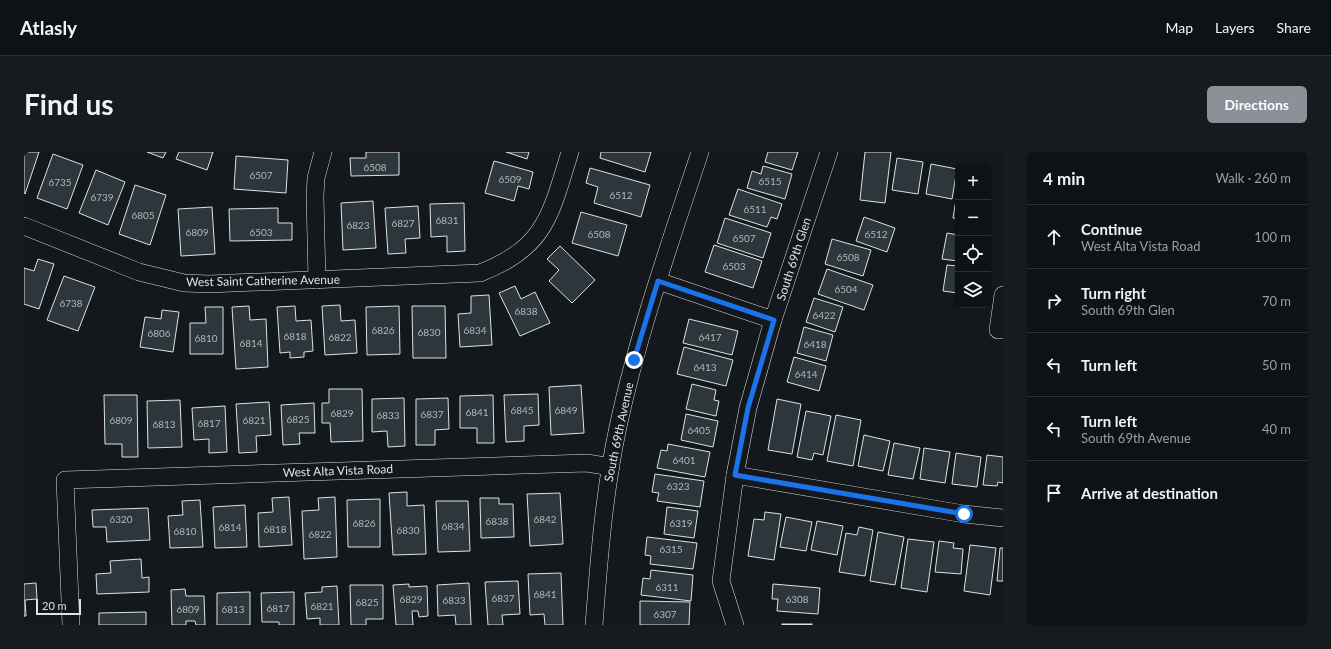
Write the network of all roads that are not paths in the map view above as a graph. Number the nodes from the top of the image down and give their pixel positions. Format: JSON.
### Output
{"nodes":[{"id":1,"x":323,"y":152,"type":"edge"},
{"id":2,"x":570,"y":152,"type":"edge"},
{"id":3,"x":700,"y":152,"type":"edge"},
{"id":4,"x":829,"y":152,"type":"edge"},
{"id":5,"x":24,"y":226,"type":"edge"},
{"id":6,"x":317,"y":280,"type":"junction"},
{"id":7,"x":658,"y":281,"type":"junction"},
{"id":8,"x":1003,"y":295,"type":"edge"},
{"id":9,"x":774,"y":320,"type":"junction"},
{"id":10,"x":1001,"y":330,"type":"edge"},
{"id":11,"x":611,"y":466,"type":"junction"},
{"id":12,"x":735,"y":475,"type":"junction"},
{"id":13,"x":1003,"y":518,"type":"edge"},
{"id":14,"x":71,"y":625,"type":"edge"},
{"id":15,"x":594,"y":625,"type":"edge"},
{"id":16,"x":735,"y":625,"type":"edge"}],
"edges":[{"from":1,"to":6,"type":"street"},
{"from":2,"to":6,"type":"street","name":"West Saint Catherine Avenue"},
{"from":3,"to":7,"type":"street","name":"South 69th Avenue"},
{"from":4,"to":9,"type":"street","name":"South 69th Glen"},
{"from":5,"to":6,"type":"street","name":"West Saint Catherine Avenue"},
{"from":7,"to":9,"type":"street"},
{"from":7,"to":11,"type":"street","name":"South 69th Avenue"},
{"from":8,"to":10,"type":"street"},
{"from":9,"to":12,"type":"street","name":"South 69th Glen"},
{"from":11,"to":14,"type":"street","name":"West Alta Vista Road"},
{"from":11,"to":15,"type":"street","name":"South 69th Avenue"},
{"from":12,"to":13,"type":"street"},
{"from":12,"to":16,"type":"street","name":"South 69th Glen"}]}
